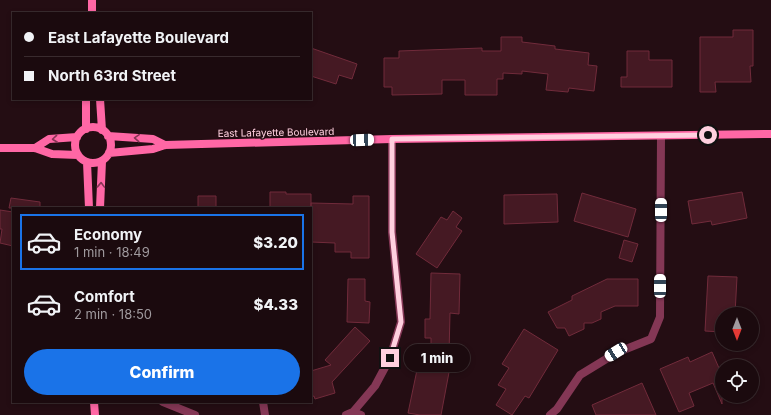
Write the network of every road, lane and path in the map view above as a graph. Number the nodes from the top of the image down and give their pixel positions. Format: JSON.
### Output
{"nodes":[{"id":1,"x":92,"y":0,"type":"edge"},
{"id":2,"x":92,"y":12,"type":"edge"},
{"id":3,"x":86,"y":100,"type":"edge"},
{"id":4,"x":100,"y":100,"type":"edge"},
{"id":5,"x":86,"y":129,"type":"junction"},
{"id":6,"x":105,"y":133,"type":"junction"},
{"id":7,"x":771,"y":134,"type":"edge"},
{"id":8,"x":661,"y":136,"type":"junction"},
{"id":9,"x":77,"y":137,"type":"junction"},
{"id":10,"x":392,"y":139,"type":"junction"},
{"id":11,"x":165,"y":145,"type":"junction"},
{"id":12,"x":0,"y":148,"type":"edge"},
{"id":13,"x":35,"y":148,"type":"junction"},
{"id":14,"x":109,"y":153,"type":"junction"},
{"id":15,"x":78,"y":155,"type":"junction"},
{"id":16,"x":102,"y":161,"type":"junction"},
{"id":17,"x":87,"y":162,"type":"junction"},
{"id":18,"x":89,"y":207,"type":"edge"},
{"id":19,"x":100,"y":207,"type":"edge"},
{"id":20,"x":94,"y":403,"type":"edge"},
{"id":21,"x":166,"y":403,"type":"edge"},
{"id":22,"x":263,"y":403,"type":"edge"},
{"id":23,"x":354,"y":414,"type":"edge"},
{"id":24,"x":94,"y":415,"type":"edge"},
{"id":25,"x":196,"y":415,"type":"edge"},
{"id":26,"x":265,"y":415,"type":"edge"},
{"id":27,"x":550,"y":415,"type":"edge"}],
"edges":[{"from":1,"to":2,"type":"street"},
{"from":3,"to":5,"type":"street"},
{"from":4,"to":6,"type":"street"},
{"from":5,"to":6,"type":"street"},
{"from":5,"to":9,"type":"street"},
{"from":11,"to":6,"type":"street","name":"East Lafayette Boulevard","one_way":true},
{"from":6,"to":14,"type":"street"},
{"from":7,"to":8,"type":"street","name":"East Lafayette Boulevard"},
{"from":8,"to":10,"type":"street","name":"East Lafayette Boulevard"},
{"from":8,"to":27,"type":"street"},
{"from":9,"to":13,"type":"street","one_way":true},
{"from":9,"to":15,"type":"street"},
{"from":10,"to":11,"type":"street","name":"East Lafayette Boulevard"},
{"from":10,"to":23,"type":"street"},
{"from":11,"to":14,"type":"street","name":"East Lafayette Boulevard"},
{"from":12,"to":13,"type":"street"},
{"from":13,"to":15,"type":"street"},
{"from":14,"to":16,"type":"street"},
{"from":15,"to":17,"type":"street"},
{"from":16,"to":17,"type":"street"},
{"from":19,"to":16,"type":"street","one_way":true},
{"from":17,"to":18,"type":"street"},
{"from":20,"to":24,"type":"street"},
{"from":21,"to":25,"type":"street"},
{"from":22,"to":26,"type":"street"}]}
